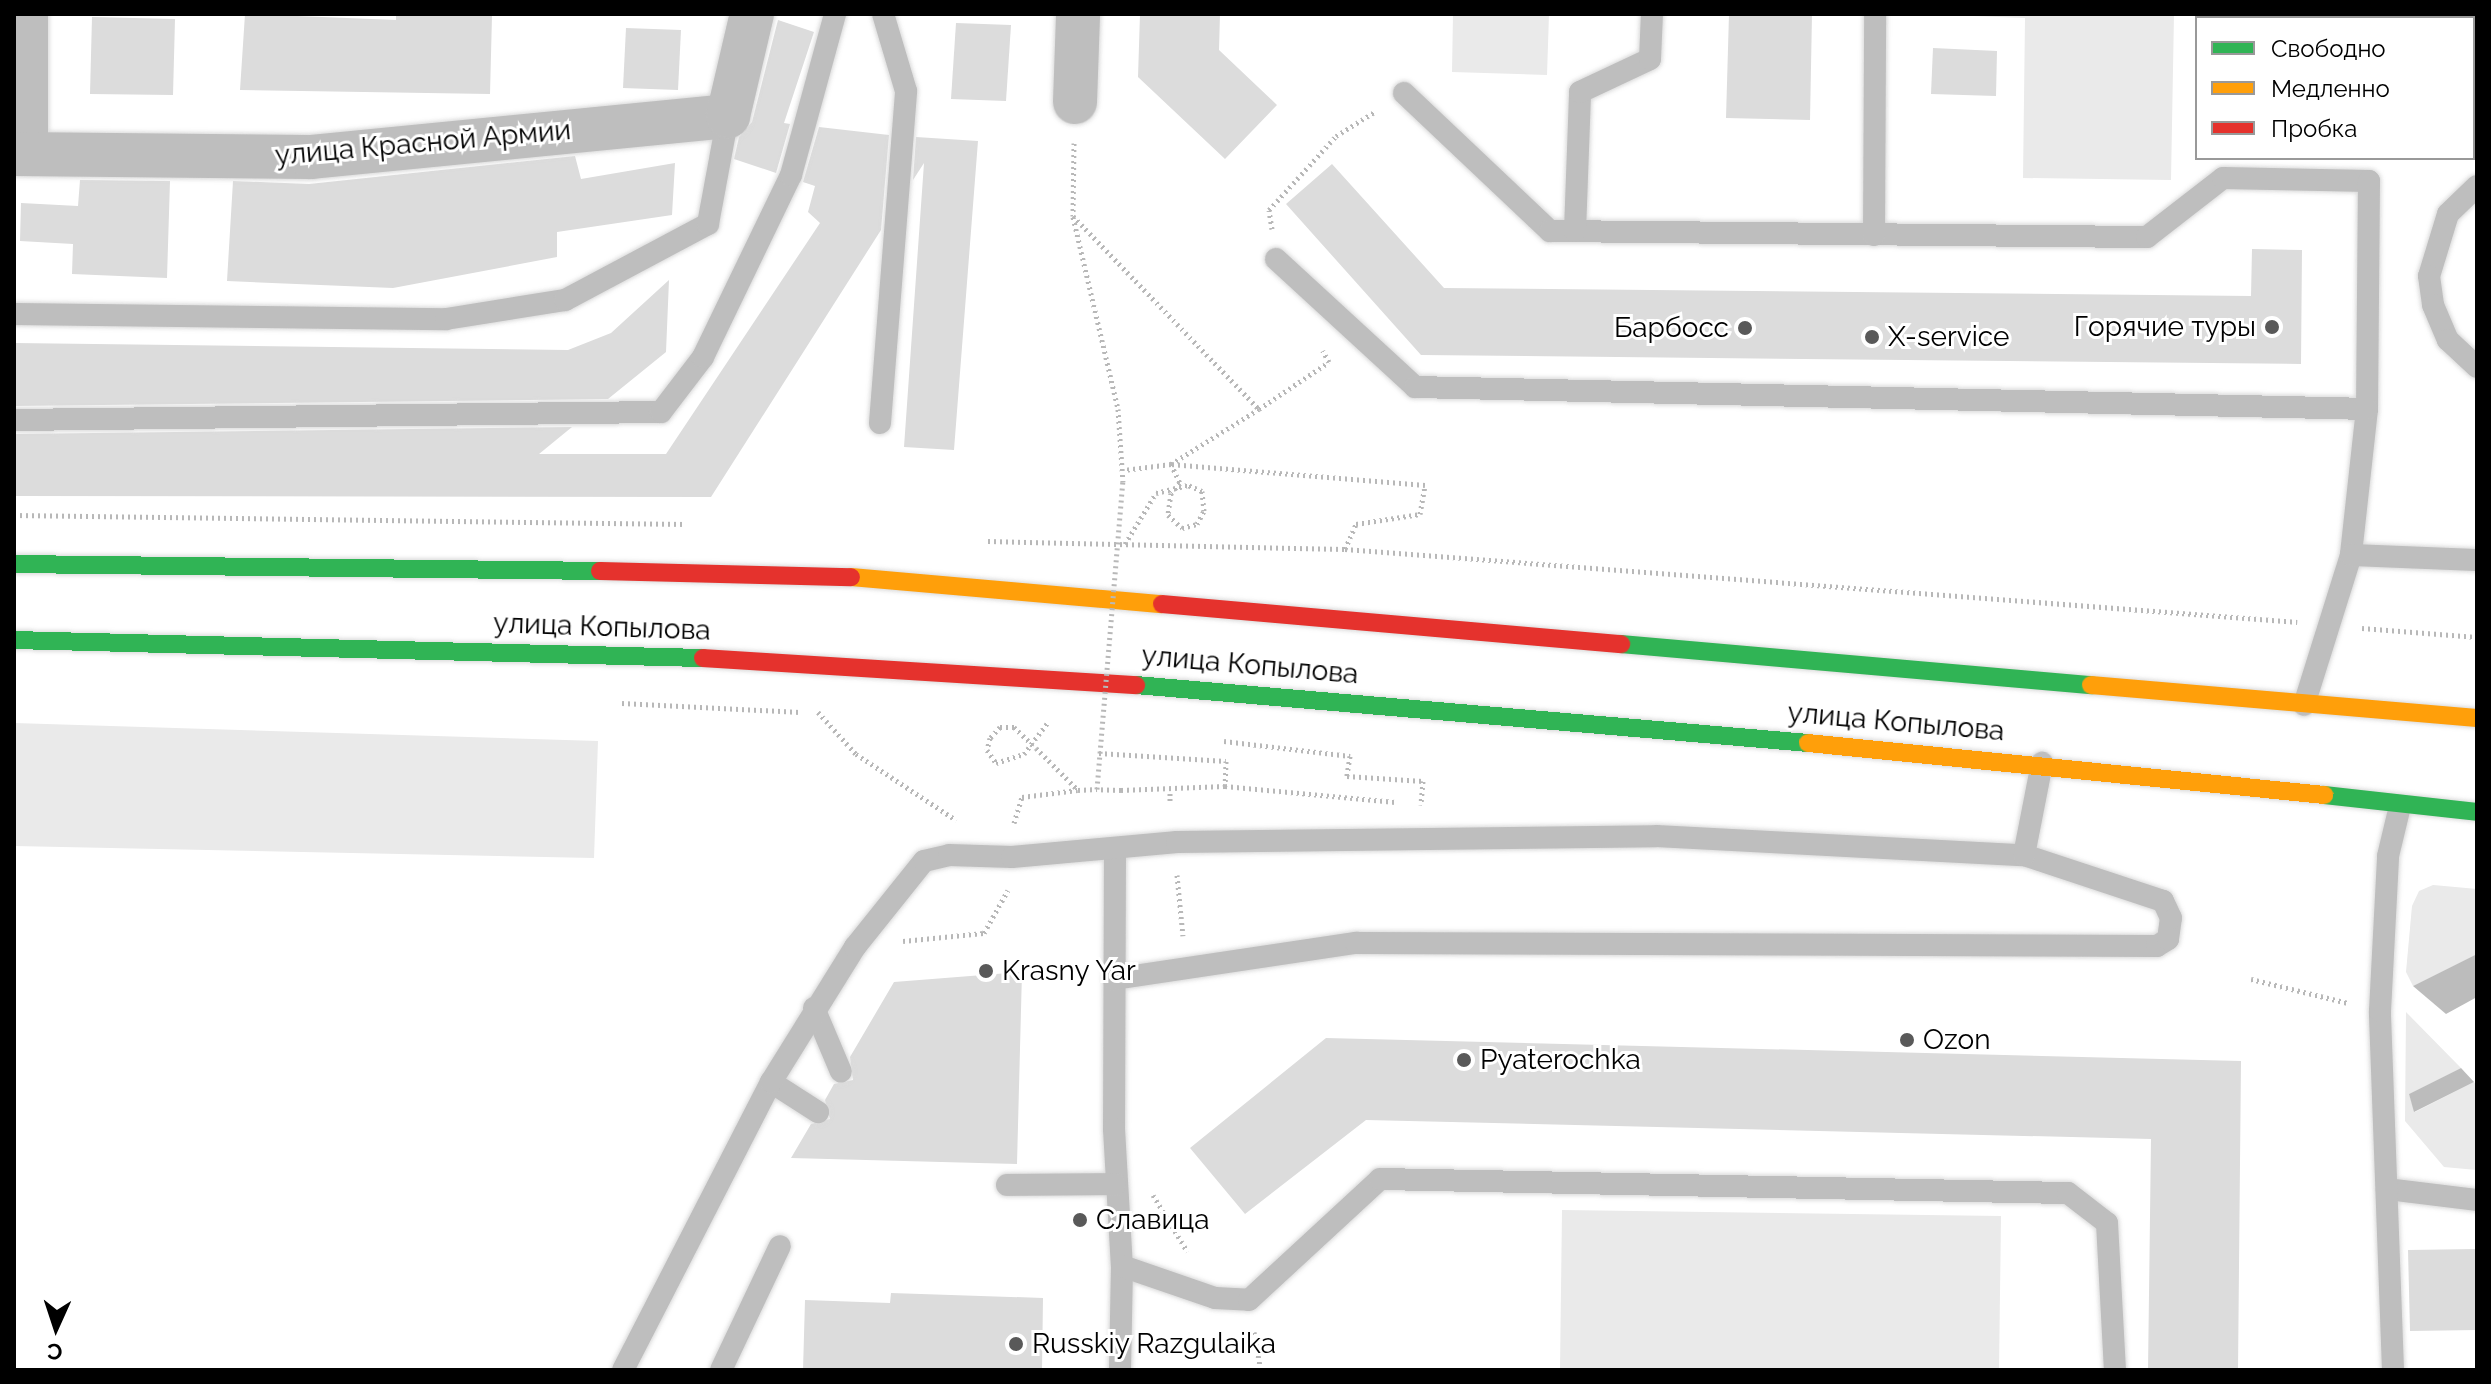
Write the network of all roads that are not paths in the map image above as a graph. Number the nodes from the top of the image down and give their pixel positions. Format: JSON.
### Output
{"nodes":[{"id":1,"x":26,"y":14,"type":"edge"},
{"id":2,"x":752,"y":14,"type":"edge"},
{"id":3,"x":835,"y":14,"type":"edge"},
{"id":4,"x":883,"y":14,"type":"edge"},
{"id":5,"x":1078,"y":14,"type":"edge"},
{"id":6,"x":1652,"y":14,"type":"edge"},
{"id":7,"x":1875,"y":14,"type":"edge"},
{"id":8,"x":1404,"y":93,"type":"dead end"},
{"id":9,"x":1075,"y":102,"type":"road end"},
{"id":10,"x":728,"y":116,"type":"junction"},
{"id":11,"x":20,"y":153,"type":"edge"},
{"id":12,"x":2477,"y":186,"type":"edge"},
{"id":13,"x":1575,"y":231,"type":"junction"},
{"id":14,"x":1874,"y":235,"type":"junction"},
{"id":15,"x":1276,"y":259,"type":"dead end"},
{"id":16,"x":14,"y":314,"type":"edge"},
{"id":17,"x":2477,"y":367,"type":"edge"},
{"id":18,"x":2367,"y":409,"type":"junction"},
{"id":19,"x":14,"y":420,"type":"edge"},
{"id":20,"x":880,"y":423,"type":"dead end"},
{"id":21,"x":2351,"y":555,"type":"junction"},
{"id":22,"x":2477,"y":560,"type":"edge"},
{"id":23,"x":14,"y":564,"type":"edge"},
{"id":24,"x":14,"y":640,"type":"edge"},
{"id":25,"x":2304,"y":705,"type":"junction"},
{"id":26,"x":2477,"y":718,"type":"edge"},
{"id":27,"x":2042,"y":763,"type":"junction"},
{"id":28,"x":2400,"y":806,"type":"junction"},
{"id":29,"x":2477,"y":812,"type":"edge"},
{"id":30,"x":1115,"y":848,"type":"junction"},
{"id":31,"x":2024,"y":855,"type":"junction"},
{"id":32,"x":1114,"y":979,"type":"junction"},
{"id":33,"x":814,"y":1008,"type":"junction"},
{"id":34,"x":841,"y":1072,"type":"dead end"},
{"id":35,"x":771,"y":1082,"type":"junction"},
{"id":36,"x":818,"y":1112,"type":"dead end"},
{"id":37,"x":1115,"y":1184,"type":"junction"},
{"id":38,"x":1007,"y":1185,"type":"dead end"},
{"id":39,"x":2387,"y":1189,"type":"junction"},
{"id":40,"x":2477,"y":1200,"type":"edge"},
{"id":41,"x":780,"y":1246,"type":"dead end"},
{"id":42,"x":1122,"y":1266,"type":"junction"},
{"id":43,"x":623,"y":1370,"type":"edge"},
{"id":44,"x":721,"y":1370,"type":"edge"},
{"id":45,"x":1120,"y":1370,"type":"edge"},
{"id":46,"x":2115,"y":1370,"type":"edge"},
{"id":47,"x":2393,"y":1370,"type":"edge"}],
"edges":[{"from":1,"to":11,"type":"street"},
{"from":2,"to":10,"type":"street"},
{"from":3,"to":19,"type":"lane"},
{"from":4,"to":20,"type":"lane"},
{"from":5,"to":9,"type":"street"},
{"from":6,"to":13,"type":"lane"},
{"from":7,"to":14,"type":"lane"},
{"from":8,"to":13,"type":"lane"},
{"from":10,"to":11,"type":"street","name":"улица Красной Армии"},
{"from":10,"to":16,"type":"lane"},
{"from":12,"to":17,"type":"lane"},
{"from":13,"to":14,"type":"lane"},
{"from":14,"to":18,"type":"lane"},
{"from":15,"to":18,"type":"lane"},
{"from":18,"to":21,"type":"lane"},
{"from":21,"to":22,"type":"lane"},
{"from":21,"to":25,"type":"lane"},
{"from":23,"to":25,"type":"main road","name":"улица Копылова"},
{"from":24,"to":27,"type":"main road","name":"улица Копылова"},
{"from":25,"to":26,"type":"main road","name":"улица Копылова"},
{"from":27,"to":28,"type":"main road","name":"улица Копылова"},
{"from":27,"to":31,"type":"lane"},
{"from":28,"to":29,"type":"main road","name":"улица Копылова"},
{"from":28,"to":39,"type":"lane"},
{"from":30,"to":31,"type":"lane"},
{"from":30,"to":32,"type":"lane"},
{"from":30,"to":33,"type":"lane"},
{"from":31,"to":32,"type":"lane"},
{"from":32,"to":37,"type":"lane"},
{"from":33,"to":34,"type":"lane"},
{"from":33,"to":35,"type":"lane"},
{"from":35,"to":36,"type":"lane"},
{"from":35,"to":43,"type":"lane"},
{"from":37,"to":38,"type":"lane"},
{"from":37,"to":42,"type":"lane"},
{"from":39,"to":40,"type":"lane"},
{"from":39,"to":47,"type":"lane"},
{"from":41,"to":44,"type":"lane"},
{"from":42,"to":45,"type":"lane"},
{"from":42,"to":46,"type":"lane"}]}
